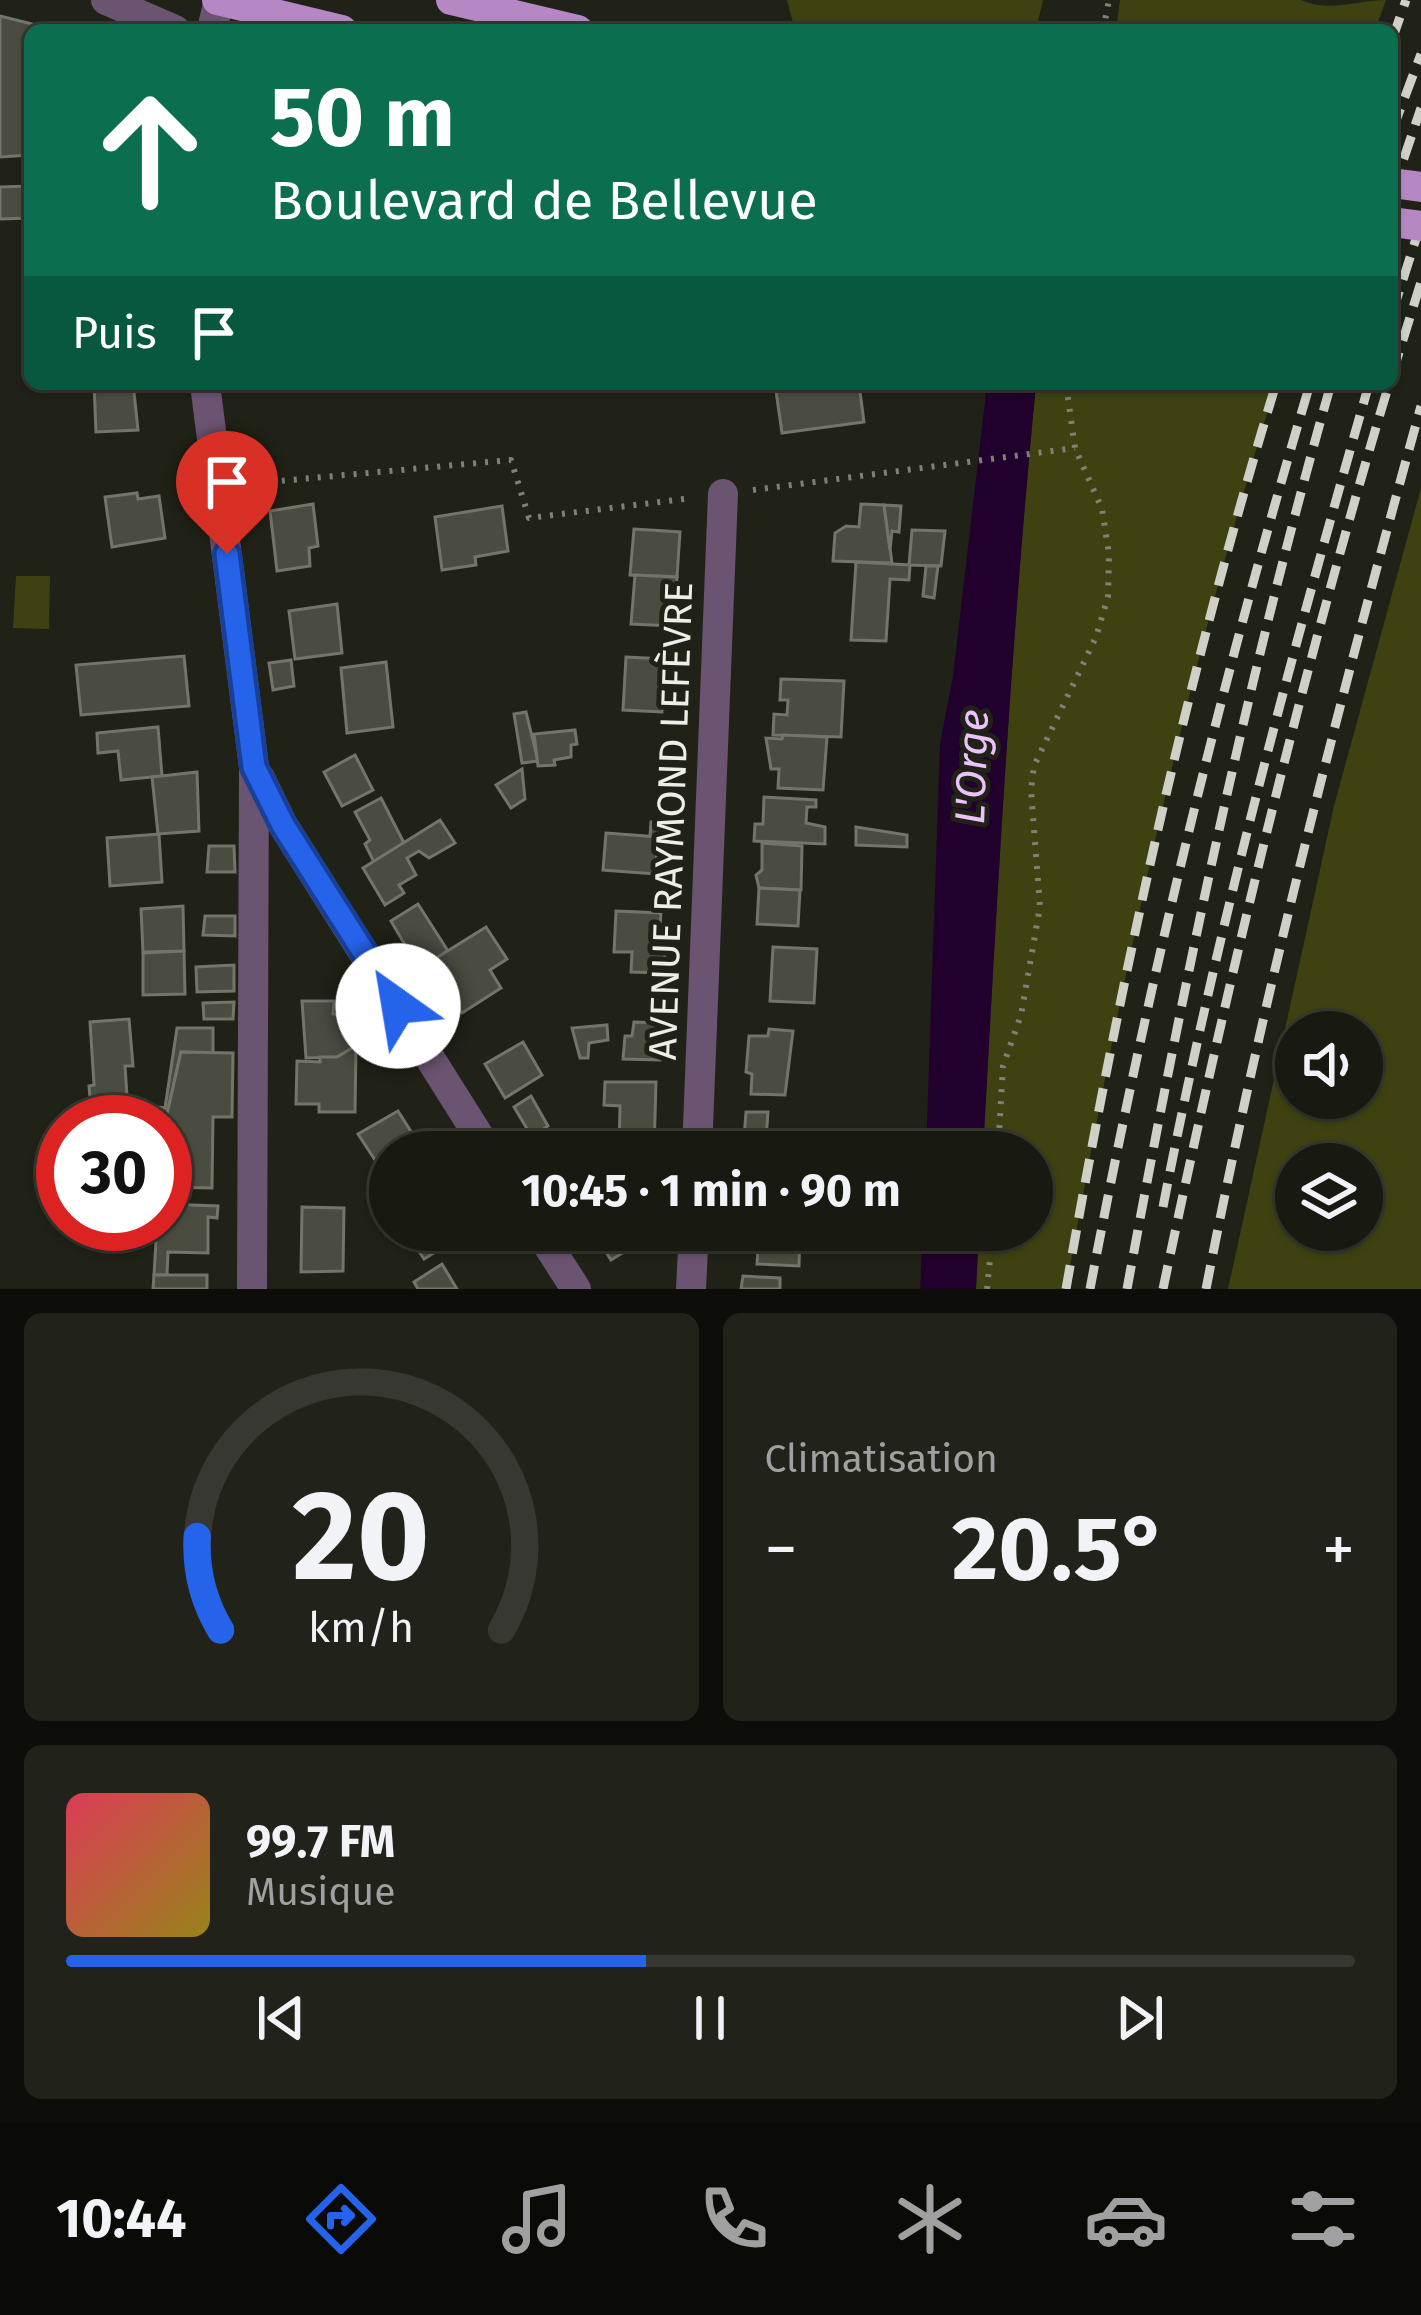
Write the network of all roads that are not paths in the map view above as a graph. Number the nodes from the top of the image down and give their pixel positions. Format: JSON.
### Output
{"nodes":[{"id":1,"x":106,"y":0,"type":"edge"},
{"id":2,"x":218,"y":0,"type":"edge"},
{"id":3,"x":451,"y":0,"type":"edge"},
{"id":4,"x":161,"y":24,"type":"edge"},
{"id":5,"x":317,"y":24,"type":"edge"},
{"id":6,"x":553,"y":24,"type":"edge"},
{"id":7,"x":206,"y":390,"type":"edge"},
{"id":8,"x":723,"y":494,"type":"dead end"},
{"id":9,"x":254,"y":767,"type":"junction"},
{"id":10,"x":476,"y":1131,"type":"edge"},
{"id":11,"x":698,"y":1131,"type":"edge"},
{"id":12,"x":552,"y":1251,"type":"edge"},
{"id":13,"x":693,"y":1251,"type":"edge"},
{"id":14,"x":252,"y":1289,"type":"edge"},
{"id":15,"x":576,"y":1289,"type":"edge"},
{"id":16,"x":691,"y":1289,"type":"edge"}],
"edges":[{"from":1,"to":4,"type":"street"},
{"from":2,"to":5,"type":"main road"},
{"from":3,"to":6,"type":"main road"},
{"from":7,"to":9,"type":"street"},
{"from":8,"to":11,"type":"street","name":"AVENUE RAYMOND LEFÈVRE"},
{"from":9,"to":10,"type":"street"},
{"from":9,"to":14,"type":"street"},
{"from":12,"to":15,"type":"street"},
{"from":13,"to":16,"type":"street"}]}
